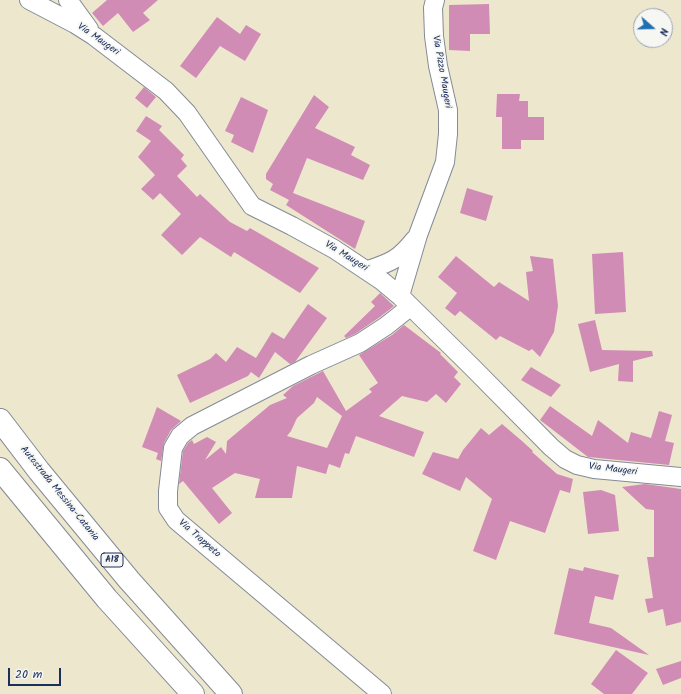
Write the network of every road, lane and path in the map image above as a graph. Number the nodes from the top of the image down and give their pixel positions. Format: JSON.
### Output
{"nodes":[{"id":1,"x":29,"y":0,"type":"edge"},
{"id":2,"x":68,"y":0,"type":"edge"},
{"id":3,"x":435,"y":0,"type":"edge"},
{"id":4,"x":51,"y":5,"type":"edge"},
{"id":5,"x":94,"y":36,"type":"junction"},
{"id":6,"x":418,"y":235,"type":"junction"},
{"id":7,"x":368,"y":270,"type":"junction"},
{"id":8,"x":405,"y":301,"type":"junction"},
{"id":9,"x":0,"y":420,"type":"edge"},
{"id":10,"x":0,"y":469,"type":"edge"},
{"id":11,"x":681,"y":477,"type":"edge"},
{"id":12,"x":193,"y":694,"type":"edge"},
{"id":13,"x":231,"y":694,"type":"edge"},
{"id":14,"x":382,"y":694,"type":"edge"}],
"edges":[{"from":1,"to":4,"type":"street","name":"Via Maugeri"},
{"from":2,"to":5,"type":"street"},
{"from":3,"to":6,"type":"street","name":"Via Pizzo Maugeri"},
{"from":4,"to":5,"type":"street","name":"Via Maugeri"},
{"from":5,"to":7,"type":"street","name":"Via Maugeri"},
{"from":6,"to":7,"type":"street"},
{"from":6,"to":8,"type":"street"},
{"from":7,"to":8,"type":"street","name":"Via Maugeri"},
{"from":8,"to":11,"type":"street","name":"Via Maugeri"},
{"from":8,"to":14,"type":"street","name":"Via Trappeto"},
{"from":9,"to":13,"type":"highway","name":"Autostrada Messina-Catania","number":"A18"},
{"from":10,"to":12,"type":"highway"}]}
